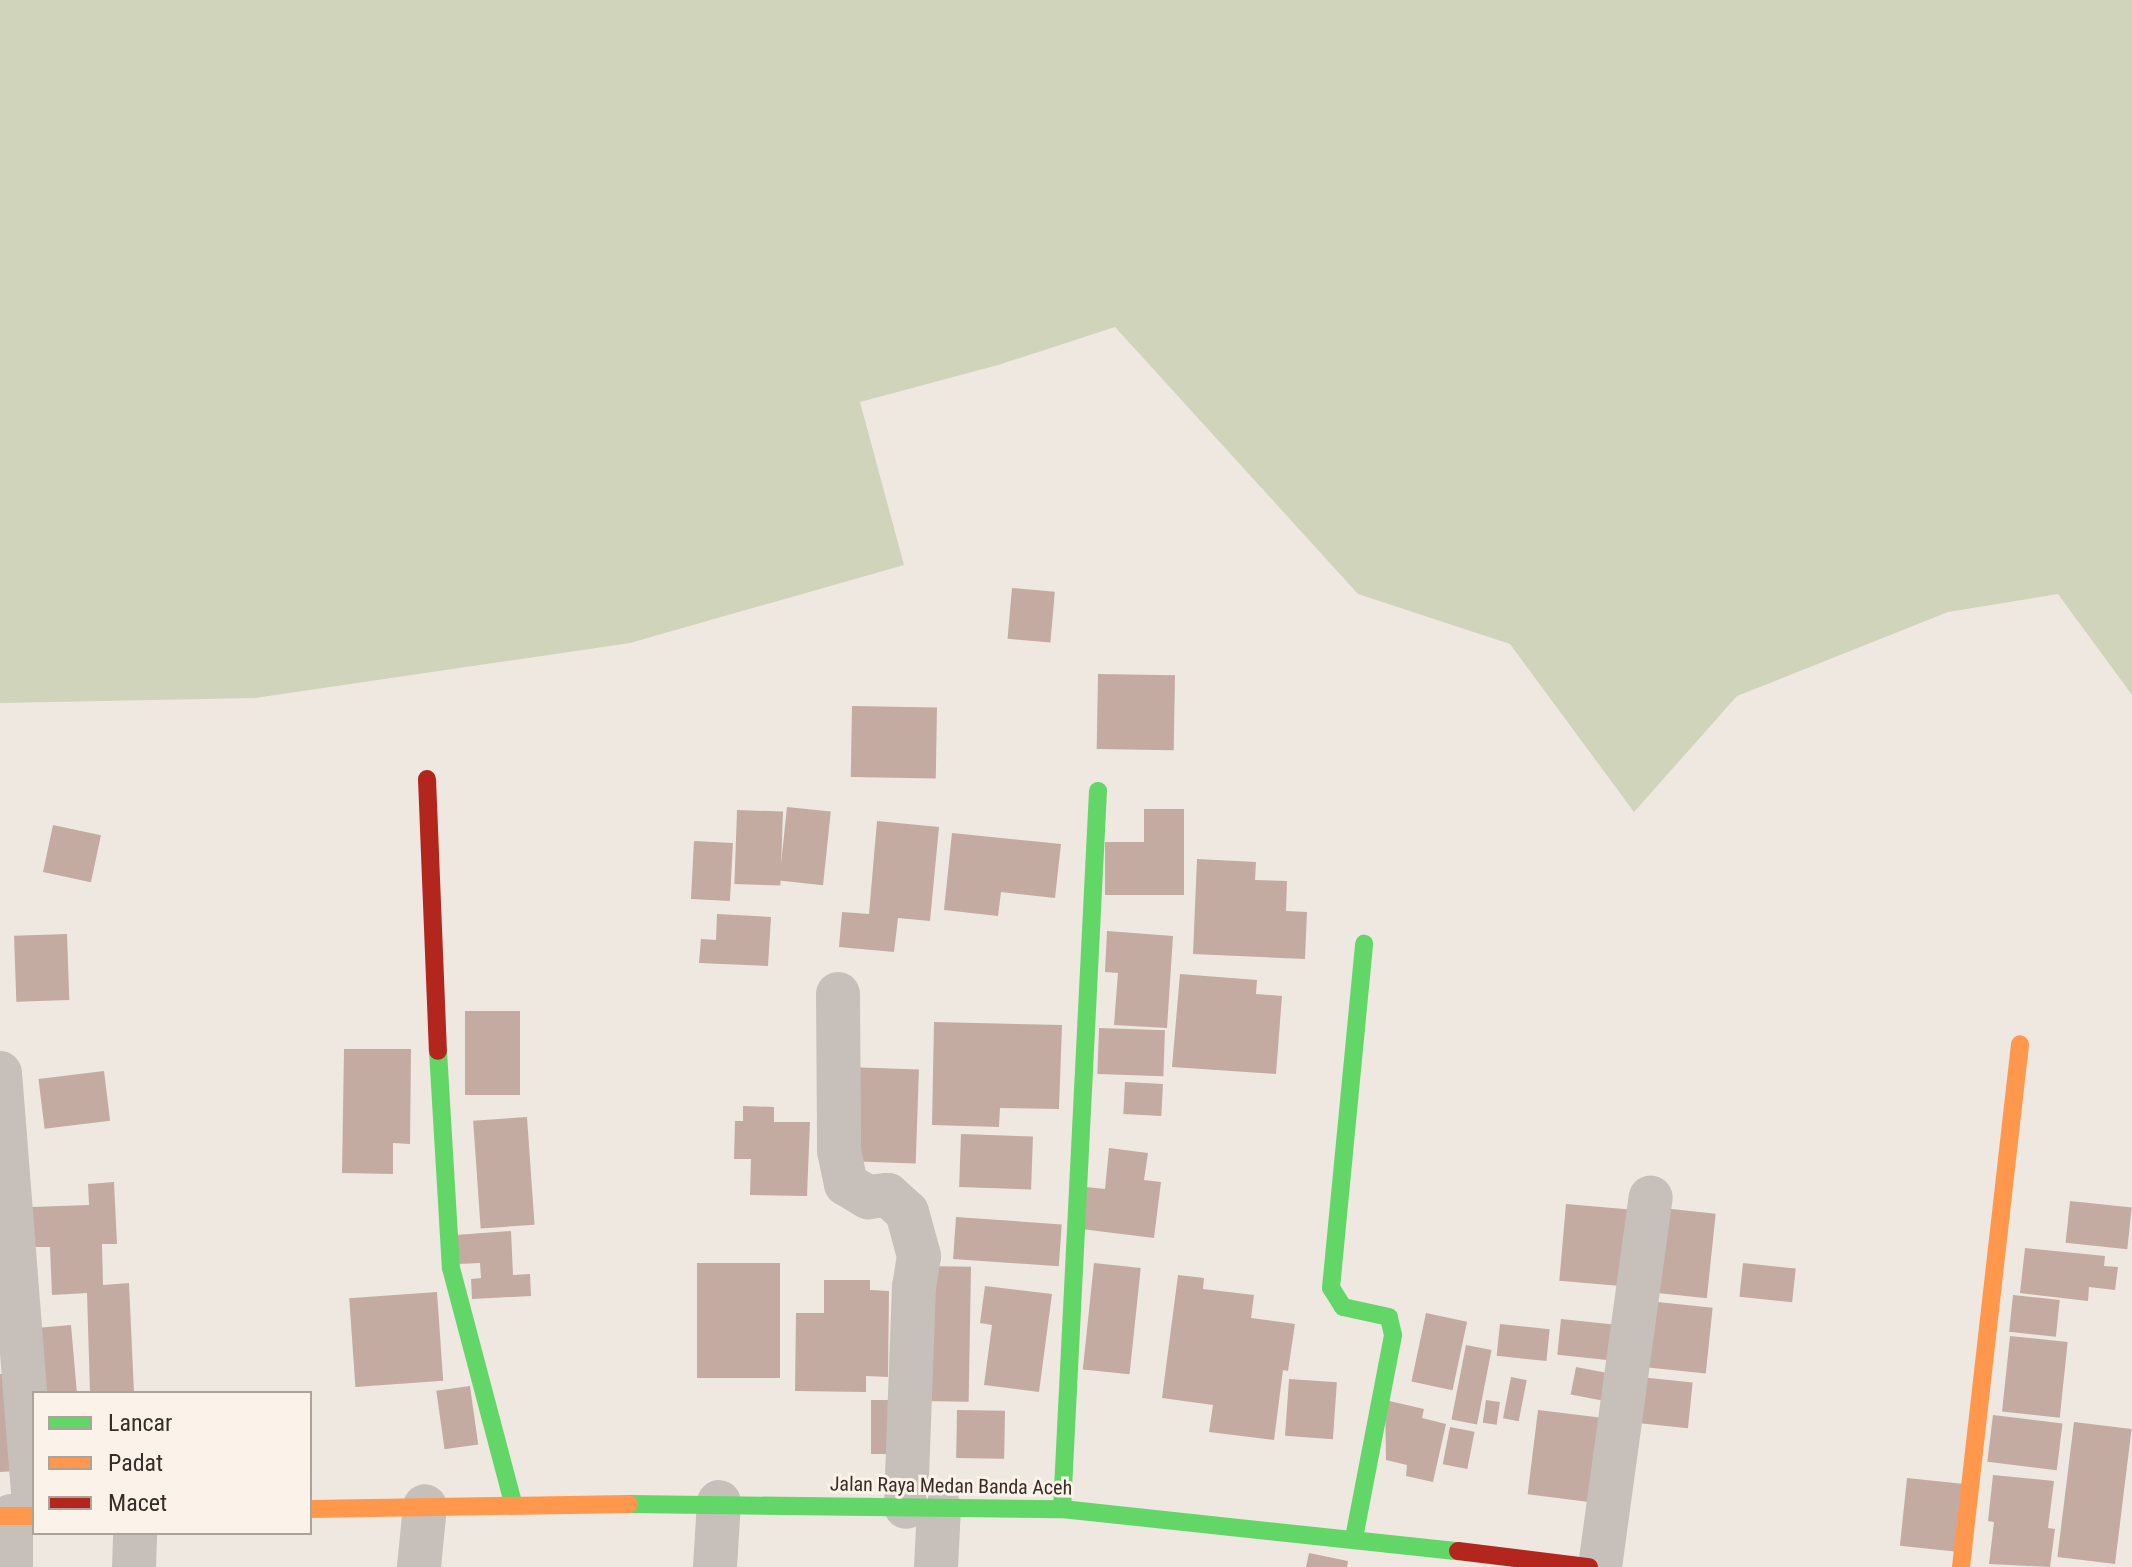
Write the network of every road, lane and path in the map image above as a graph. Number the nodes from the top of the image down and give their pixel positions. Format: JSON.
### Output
{"nodes":[{"id":1,"x":427,"y":779,"type":"dead end"},
{"id":2,"x":1098,"y":791,"type":"dead end"},
{"id":3,"x":1364,"y":944,"type":"dead end"},
{"id":4,"x":838,"y":994,"type":"dead end"},
{"id":5,"x":2020,"y":1044,"type":"dead end"},
{"id":6,"x":0,"y":1073,"type":"edge"},
{"id":7,"x":1651,"y":1197,"type":"dead end"},
{"id":8,"x":719,"y":1502,"type":"junction"},
{"id":9,"x":513,"y":1503,"type":"junction"},
{"id":10,"x":425,"y":1506,"type":"junction"},
{"id":11,"x":923,"y":1507,"type":"junction"},
{"id":12,"x":312,"y":1509,"type":"edge"},
{"id":13,"x":1062,"y":1509,"type":"junction"},
{"id":14,"x":20,"y":1514,"type":"edge"},
{"id":15,"x":135,"y":1535,"type":"edge"},
{"id":16,"x":1354,"y":1538,"type":"junction"},
{"id":17,"x":11,"y":1567,"type":"edge"},
{"id":18,"x":134,"y":1567,"type":"edge"},
{"id":19,"x":419,"y":1567,"type":"edge"},
{"id":20,"x":715,"y":1567,"type":"edge"},
{"id":21,"x":936,"y":1567,"type":"edge"},
{"id":22,"x":1589,"y":1567,"type":"edge"},
{"id":23,"x":1600,"y":1567,"type":"edge"},
{"id":24,"x":1961,"y":1567,"type":"edge"}],
"edges":[{"from":1,"to":9,"type":"main road"},
{"from":2,"to":13,"type":"main road"},
{"from":3,"to":16,"type":"main road"},
{"from":4,"to":11,"type":"street"},
{"from":5,"to":24,"type":"main road"},
{"from":6,"to":14,"type":"street"},
{"from":7,"to":23,"type":"street"},
{"from":8,"to":9,"type":"main road","name":"Jalan Raya Medan Banda Aceh"},
{"from":8,"to":11,"type":"main road","name":"Jalan Raya Medan Banda Aceh"},
{"from":8,"to":20,"type":"street"},
{"from":9,"to":10,"type":"main road","name":"Jalan Raya Medan Banda Aceh"},
{"from":10,"to":12,"type":"main road","name":"Jalan Raya Medan Banda Aceh"},
{"from":10,"to":19,"type":"street"},
{"from":11,"to":13,"type":"main road","name":"Jalan Raya Medan Banda Aceh"},
{"from":11,"to":21,"type":"street"},
{"from":13,"to":16,"type":"main road","name":"Jalan Raya Medan Banda Aceh"},
{"from":14,"to":17,"type":"street"},
{"from":15,"to":18,"type":"street"},
{"from":16,"to":22,"type":"main road","name":"Jalan Raya Medan Banda Aceh"}]}
